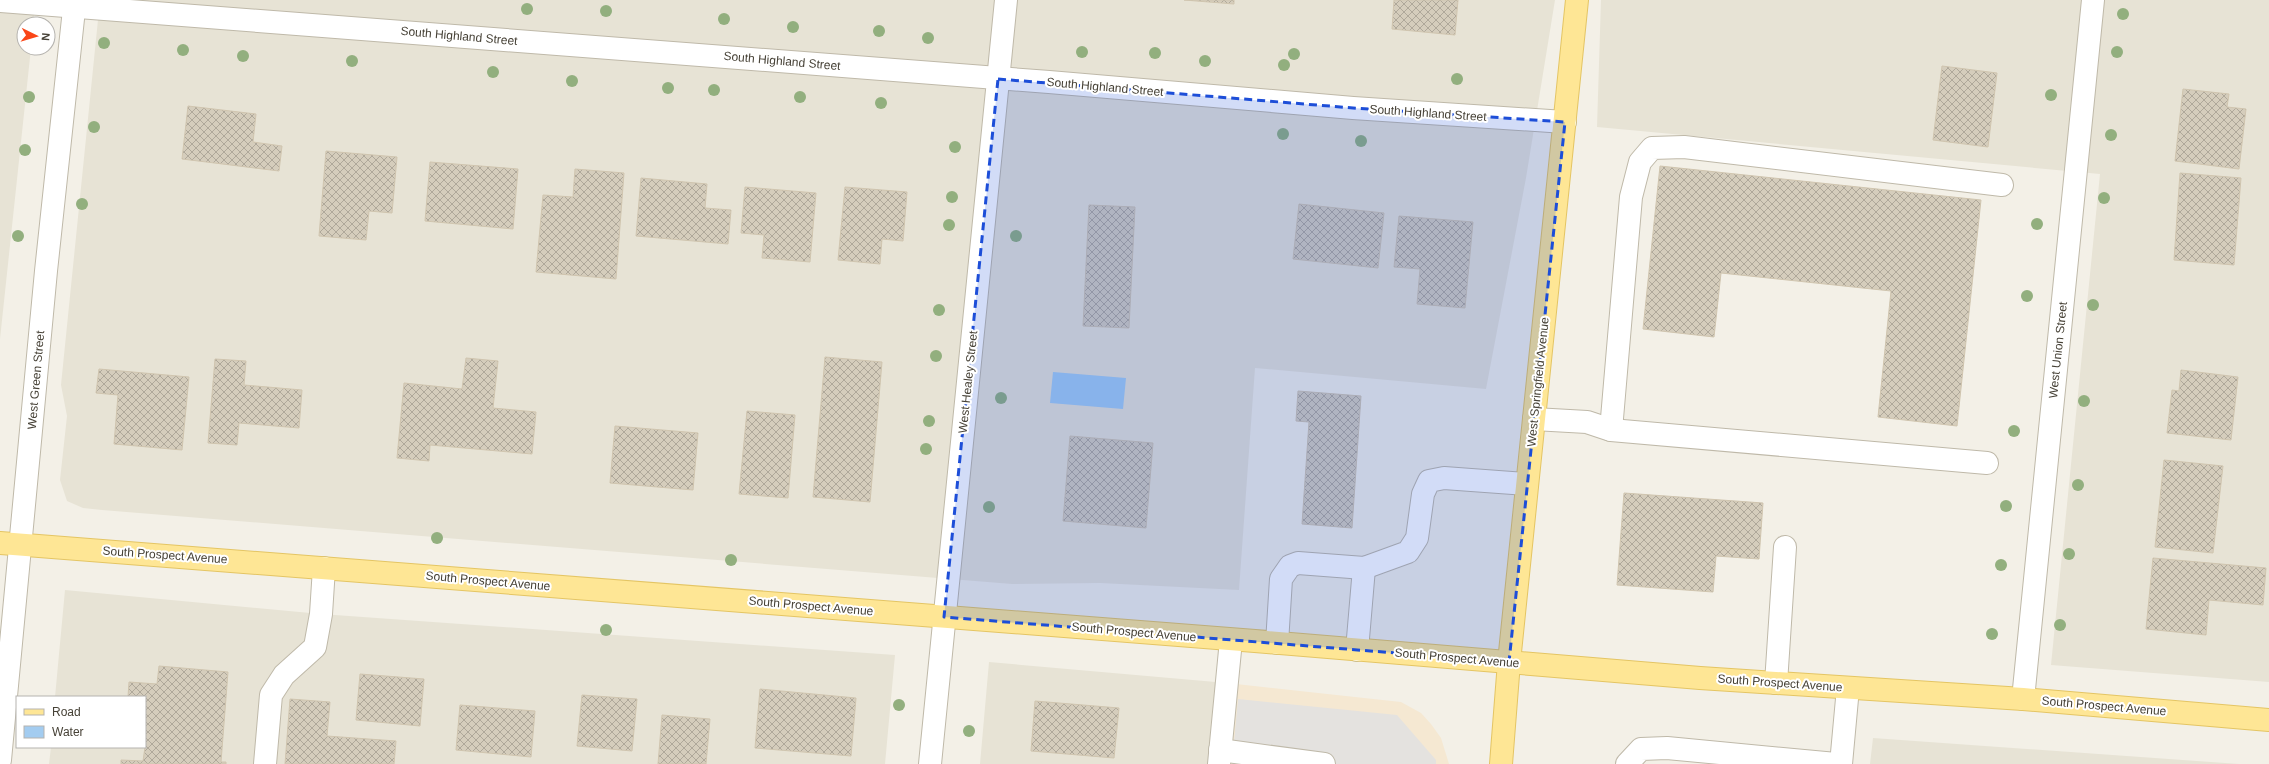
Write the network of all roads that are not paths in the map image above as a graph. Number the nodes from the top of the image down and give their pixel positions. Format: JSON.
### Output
{"nodes":[{"id":1,"x":1006,"y":0,"type":"edge"},
{"id":2,"x":1577,"y":0,"type":"edge"},
{"id":3,"x":2093,"y":0,"type":"edge"},
{"id":4,"x":0,"y":1,"type":"edge"},
{"id":5,"x":75,"y":4,"type":"edge"},
{"id":6,"x":998,"y":79,"type":"junction"},
{"id":7,"x":1565,"y":122,"type":"junction"},
{"id":8,"x":2002,"y":185,"type":"dead end"},
{"id":9,"x":1534,"y":419,"type":"junction"},
{"id":10,"x":1611,"y":430,"type":"junction"},
{"id":11,"x":1987,"y":463,"type":"dead end"},
{"id":12,"x":1527,"y":484,"type":"junction"},
{"id":13,"x":10,"y":543,"type":"edge"},
{"id":14,"x":1785,"y":548,"type":"dead end"},
{"id":15,"x":324,"y":568,"type":"junction"},
{"id":16,"x":1364,"y":568,"type":"junction"},
{"id":17,"x":944,"y":617,"type":"junction"},
{"id":18,"x":1231,"y":640,"type":"junction"},
{"id":19,"x":1277,"y":644,"type":"junction"},
{"id":20,"x":1357,"y":650,"type":"junction"},
{"id":21,"x":1508,"y":662,"type":"junction"},
{"id":22,"x":1776,"y":683,"type":"junction"},
{"id":23,"x":1848,"y":688,"type":"junction"},
{"id":24,"x":2023,"y":699,"type":"junction"},
{"id":25,"x":2269,"y":720,"type":"edge"},
{"id":26,"x":1220,"y":757,"type":"edge"},
{"id":27,"x":0,"y":760,"type":"edge"},
{"id":28,"x":265,"y":764,"type":"edge"},
{"id":29,"x":930,"y":764,"type":"edge"},
{"id":30,"x":1324,"y":764,"type":"edge"},
{"id":31,"x":1501,"y":764,"type":"edge"},
{"id":32,"x":1628,"y":764,"type":"edge"},
{"id":33,"x":1836,"y":764,"type":"edge"},
{"id":34,"x":1841,"y":764,"type":"edge"}],
"edges":[{"from":1,"to":6,"type":"street","name":"West Healey Street"},
{"from":2,"to":7,"type":"main road","name":"West Springfield Avenue"},
{"from":3,"to":24,"type":"street","name":"West Union Street"},
{"from":4,"to":5,"type":"street","name":"South Highland Street"},
{"from":5,"to":6,"type":"street","name":"South Highland Street"},
{"from":5,"to":13,"type":"street","name":"West Green Street"},
{"from":6,"to":7,"type":"street","name":"South Highland Street"},
{"from":6,"to":17,"type":"street","name":"West Healey Street"},
{"from":7,"to":9,"type":"main road","name":"West Springfield Avenue"},
{"from":8,"to":10,"type":"street"},
{"from":9,"to":10,"type":"street"},
{"from":9,"to":12,"type":"main road","name":"West Springfield Avenue"},
{"from":10,"to":11,"type":"street"},
{"from":12,"to":16,"type":"street"},
{"from":12,"to":21,"type":"main road","name":"West Springfield Avenue"},
{"from":13,"to":15,"type":"main road","name":"South Prospect Avenue"},
{"from":13,"to":27,"type":"street","name":"West Green Street"},
{"from":14,"to":22,"type":"street"},
{"from":15,"to":17,"type":"main road","name":"South Prospect Avenue"},
{"from":15,"to":28,"type":"street"},
{"from":16,"to":19,"type":"street"},
{"from":16,"to":20,"type":"street"},
{"from":17,"to":18,"type":"main road","name":"South Prospect Avenue"},
{"from":17,"to":29,"type":"street","name":"West Healey Street"},
{"from":18,"to":19,"type":"main road","name":"South Prospect Avenue"},
{"from":18,"to":26,"type":"street"},
{"from":19,"to":20,"type":"main road","name":"South Prospect Avenue"},
{"from":20,"to":21,"type":"main road","name":"South Prospect Avenue"},
{"from":21,"to":22,"type":"main road","name":"South Prospect Avenue"},
{"from":21,"to":31,"type":"main road","name":"West Springfield Avenue"},
{"from":22,"to":23,"type":"main road","name":"South Prospect Avenue"},
{"from":23,"to":24,"type":"main road","name":"South Prospect Avenue"},
{"from":23,"to":34,"type":"street"},
{"from":24,"to":25,"type":"main road","name":"South Prospect Avenue"},
{"from":26,"to":30,"type":"street"},
{"from":32,"to":33,"type":"street"}]}
